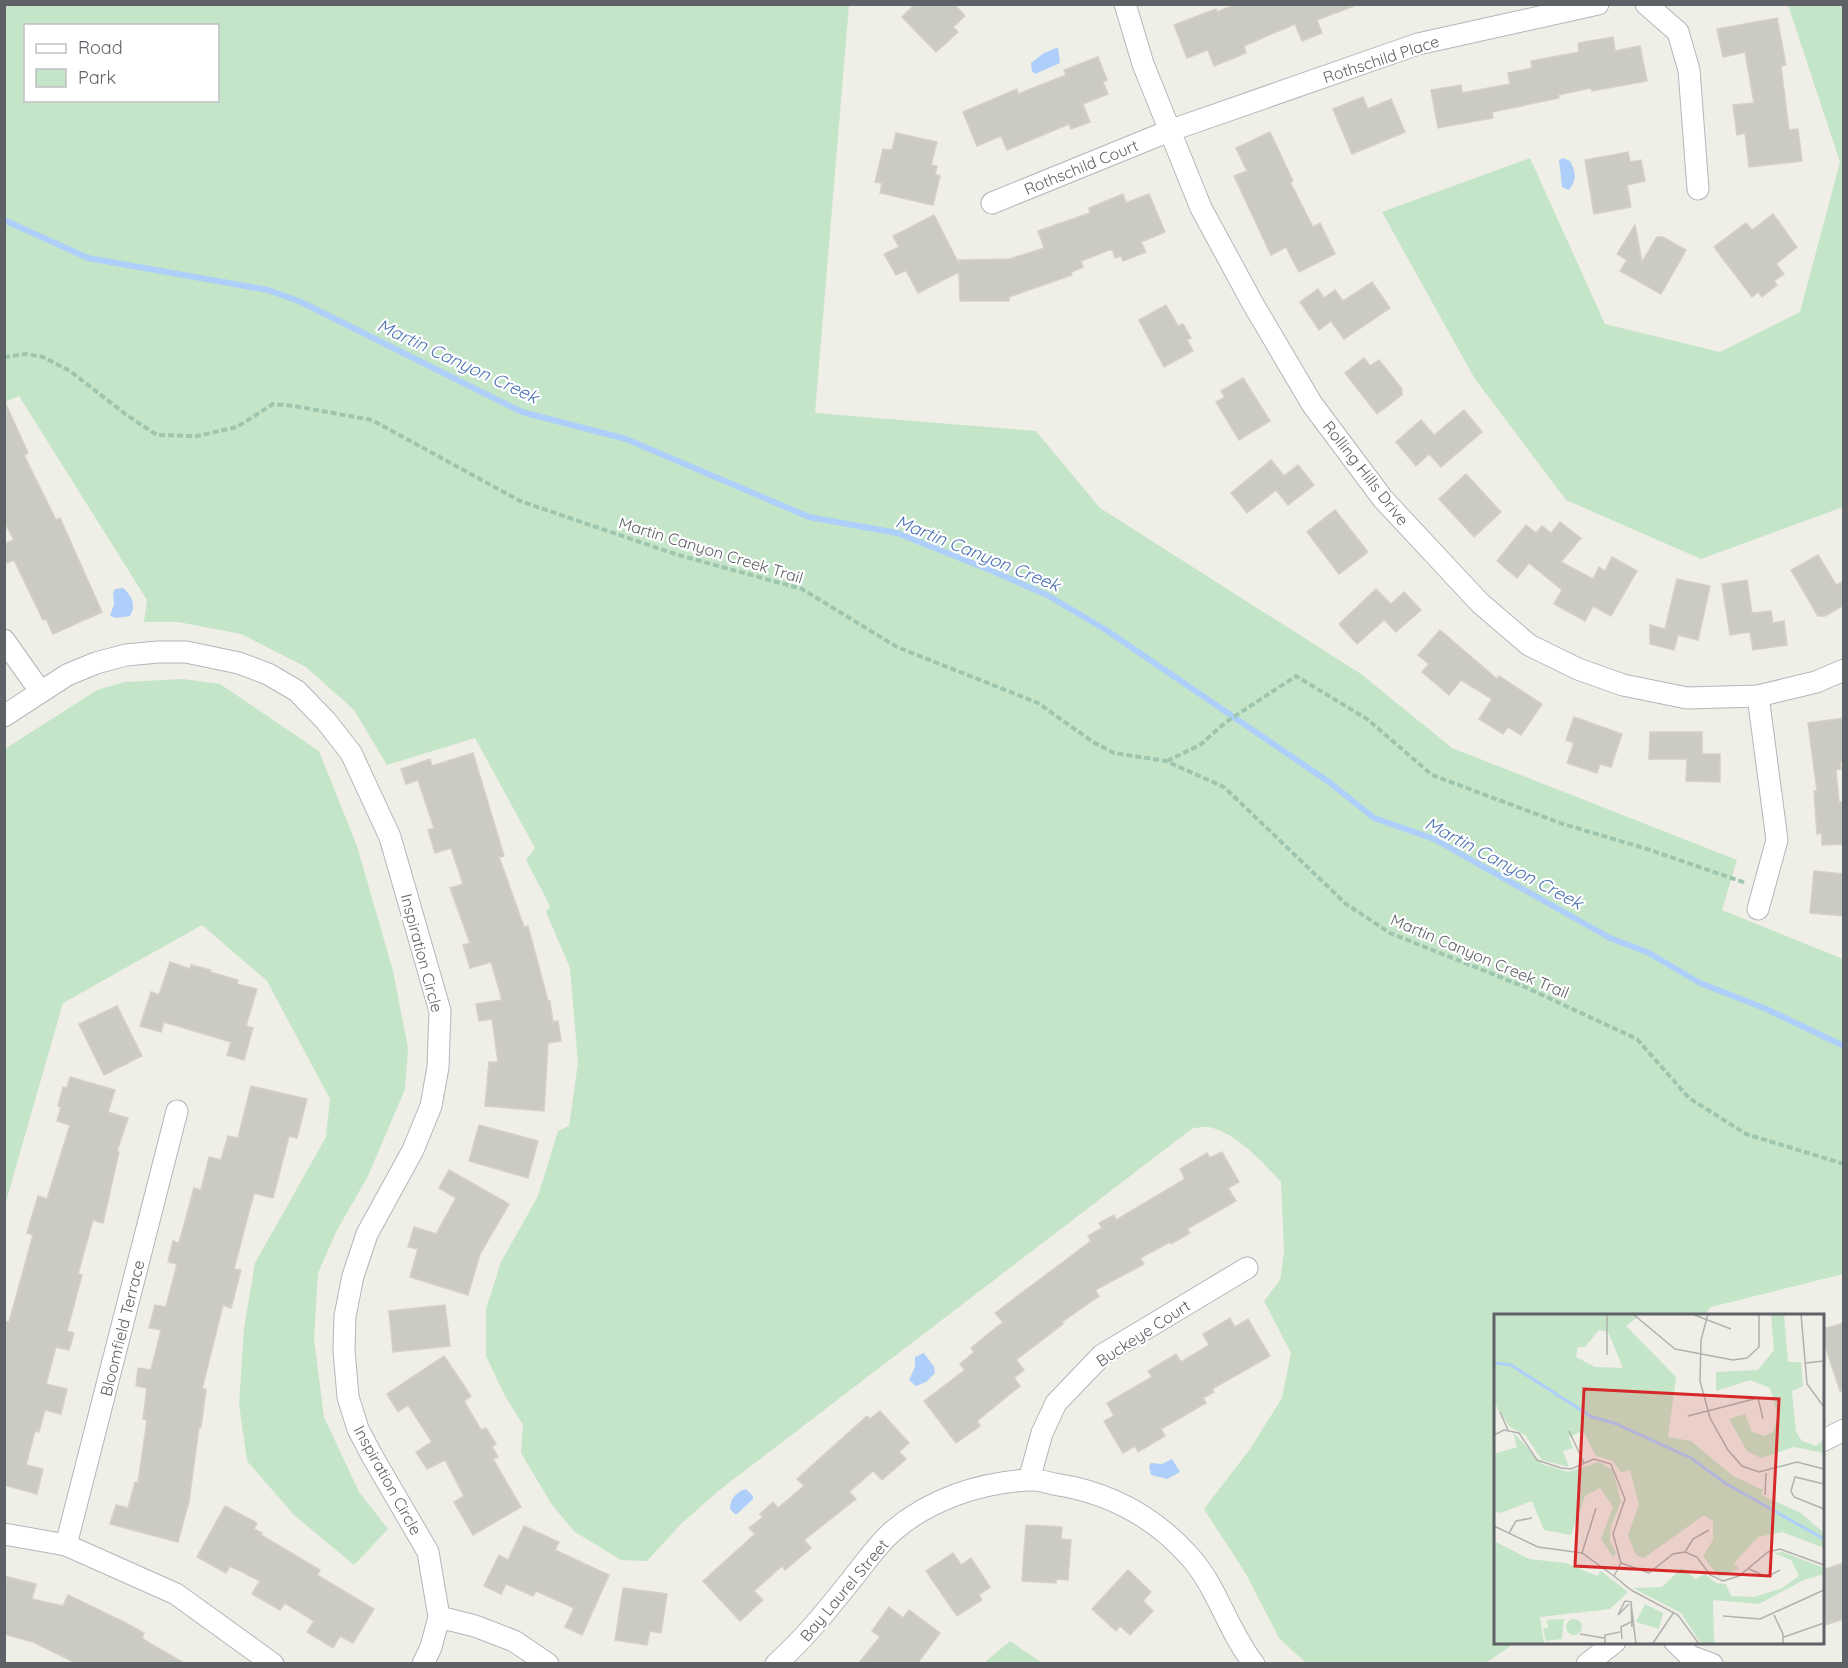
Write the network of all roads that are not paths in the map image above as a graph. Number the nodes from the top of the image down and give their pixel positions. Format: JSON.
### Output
{"nodes":[{"id":1,"x":1125,"y":4,"type":"edge"},
{"id":2,"x":1598,"y":4,"type":"edge"},
{"id":3,"x":1646,"y":4,"type":"edge"},
{"id":4,"x":1169,"y":131,"type":"junction"},
{"id":5,"x":1698,"y":189,"type":"dead end"},
{"id":6,"x":992,"y":203,"type":"dead end"},
{"id":7,"x":4,"y":640,"type":"edge"},
{"id":8,"x":1844,"y":670,"type":"edge"},
{"id":9,"x":40,"y":691,"type":"junction"},
{"id":10,"x":1758,"y":696,"type":"junction"},
{"id":11,"x":4,"y":716,"type":"edge"},
{"id":12,"x":1761,"y":899,"type":"road end"},
{"id":13,"x":177,"y":1111,"type":"dead end"},
{"id":14,"x":1247,"y":1268,"type":"dead end"},
{"id":15,"x":1844,"y":1430,"type":"edge"},
{"id":16,"x":1824,"y":1441,"type":"edge"},
{"id":17,"x":1029,"y":1480,"type":"junction"},
{"id":18,"x":4,"y":1534,"type":"edge"},
{"id":19,"x":66,"y":1545,"type":"junction"},
{"id":20,"x":439,"y":1617,"type":"junction"},
{"id":21,"x":1612,"y":1644,"type":"edge"},
{"id":22,"x":1677,"y":1644,"type":"edge"},
{"id":23,"x":273,"y":1664,"type":"edge"},
{"id":24,"x":423,"y":1664,"type":"edge"},
{"id":25,"x":548,"y":1664,"type":"edge"},
{"id":26,"x":776,"y":1664,"type":"edge"},
{"id":27,"x":1254,"y":1664,"type":"edge"},
{"id":28,"x":1587,"y":1664,"type":"edge"},
{"id":29,"x":1712,"y":1664,"type":"edge"}],
"edges":[{"from":1,"to":4,"type":"street","name":"Rolling Hills Drive"},
{"from":2,"to":4,"type":"street","name":"Rothschild Place"},
{"from":3,"to":5,"type":"street"},
{"from":4,"to":6,"type":"street","name":"Rothschild Court"},
{"from":4,"to":10,"type":"street","name":"Rolling Hills Drive"},
{"from":7,"to":9,"type":"street"},
{"from":8,"to":10,"type":"street","name":"Rolling Hills Drive"},
{"from":9,"to":11,"type":"street","name":"Inspiration Circle"},
{"from":9,"to":20,"type":"street","name":"Inspiration Circle"},
{"from":10,"to":12,"type":"street"},
{"from":13,"to":19,"type":"street","name":"Bloomfield Terrace"},
{"from":14,"to":17,"type":"street","name":"Buckeye Court"},
{"from":15,"to":16,"type":"street"},
{"from":17,"to":26,"type":"street","name":"Bay Laurel Street"},
{"from":17,"to":27,"type":"street","name":"Bay Laurel Street"},
{"from":18,"to":19,"type":"street"},
{"from":19,"to":23,"type":"street"},
{"from":20,"to":24,"type":"street","name":"Inspiration Circle"},
{"from":20,"to":25,"type":"street"},
{"from":21,"to":28,"type":"street"},
{"from":22,"to":29,"type":"street"}]}
